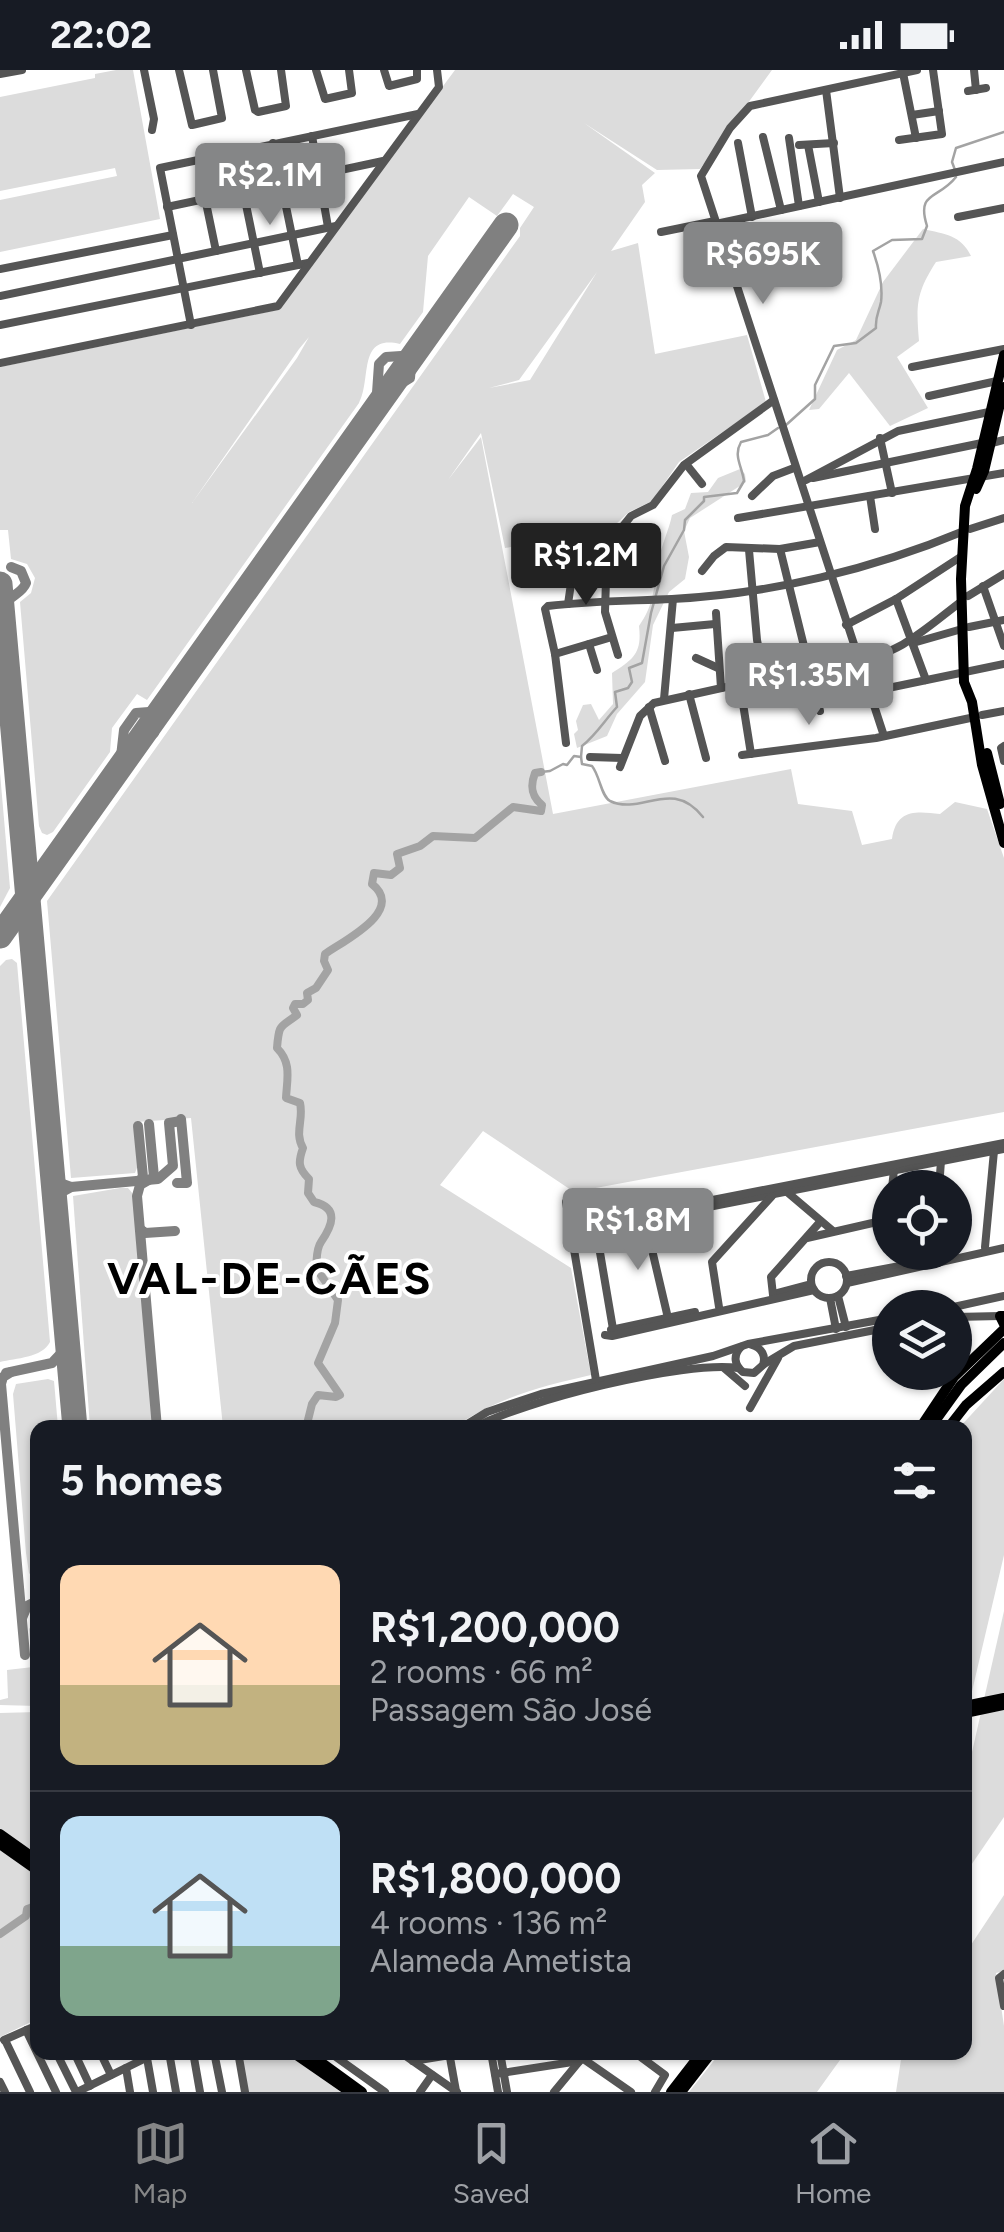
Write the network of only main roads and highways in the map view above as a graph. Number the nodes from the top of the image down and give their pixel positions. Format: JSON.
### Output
{"nodes":[{"id":1,"x":1004,"y":352,"type":"edge"},
{"id":2,"x":1001,"y":384,"type":"edge"},
{"id":3,"x":997,"y":411,"type":"edge"},
{"id":4,"x":993,"y":442,"type":"edge"},
{"id":5,"x":967,"y":530,"type":"junction"},
{"id":6,"x":965,"y":598,"type":"junction"},
{"id":7,"x":978,"y":716,"type":"junction"},
{"id":8,"x":1004,"y":820,"type":"edge"},
{"id":9,"x":1004,"y":843,"type":"edge"},
{"id":10,"x":1003,"y":1327,"type":"edge"},
{"id":11,"x":1004,"y":1372,"type":"edge"},
{"id":12,"x":925,"y":1420,"type":"edge"},
{"id":13,"x":936,"y":1420,"type":"edge"},
{"id":14,"x":954,"y":1420,"type":"edge"},
{"id":15,"x":1004,"y":1702,"type":"edge"},
{"id":16,"x":972,"y":1708,"type":"edge"},
{"id":17,"x":0,"y":1834,"type":"edge"},
{"id":18,"x":0,"y":1844,"type":"edge"},
{"id":19,"x":30,"y":1855,"type":"edge"},
{"id":20,"x":30,"y":1865,"type":"edge"},
{"id":21,"x":304,"y":2060,"type":"edge"},
{"id":22,"x":318,"y":2060,"type":"edge"},
{"id":23,"x":696,"y":2060,"type":"edge"},
{"id":24,"x":706,"y":2060,"type":"edge"},
{"id":25,"x":350,"y":2092,"type":"edge"},
{"id":26,"x":362,"y":2092,"type":"edge"},
{"id":27,"x":671,"y":2092,"type":"edge"},
{"id":28,"x":681,"y":2092,"type":"edge"}],
"edges":[{"from":1,"to":2,"type":"main road"},
{"from":2,"to":3,"type":"main road"},
{"from":3,"to":4,"type":"main road"},
{"from":4,"to":5,"type":"main road"},
{"from":5,"to":6,"type":"main road"},
{"from":5,"to":6,"type":"main road"},
{"from":6,"to":7,"type":"main road"},
{"from":7,"to":8,"type":"main road"},
{"from":7,"to":9,"type":"main road"},
{"from":10,"to":12,"type":"main road"},
{"from":10,"to":13,"type":"main road"},
{"from":11,"to":14,"type":"main road"},
{"from":15,"to":16,"type":"main road"},
{"from":17,"to":19,"type":"main road"},
{"from":18,"to":20,"type":"main road"},
{"from":21,"to":25,"type":"main road"},
{"from":22,"to":26,"type":"main road"},
{"from":23,"to":27,"type":"main road"},
{"from":24,"to":28,"type":"main road"}]}
